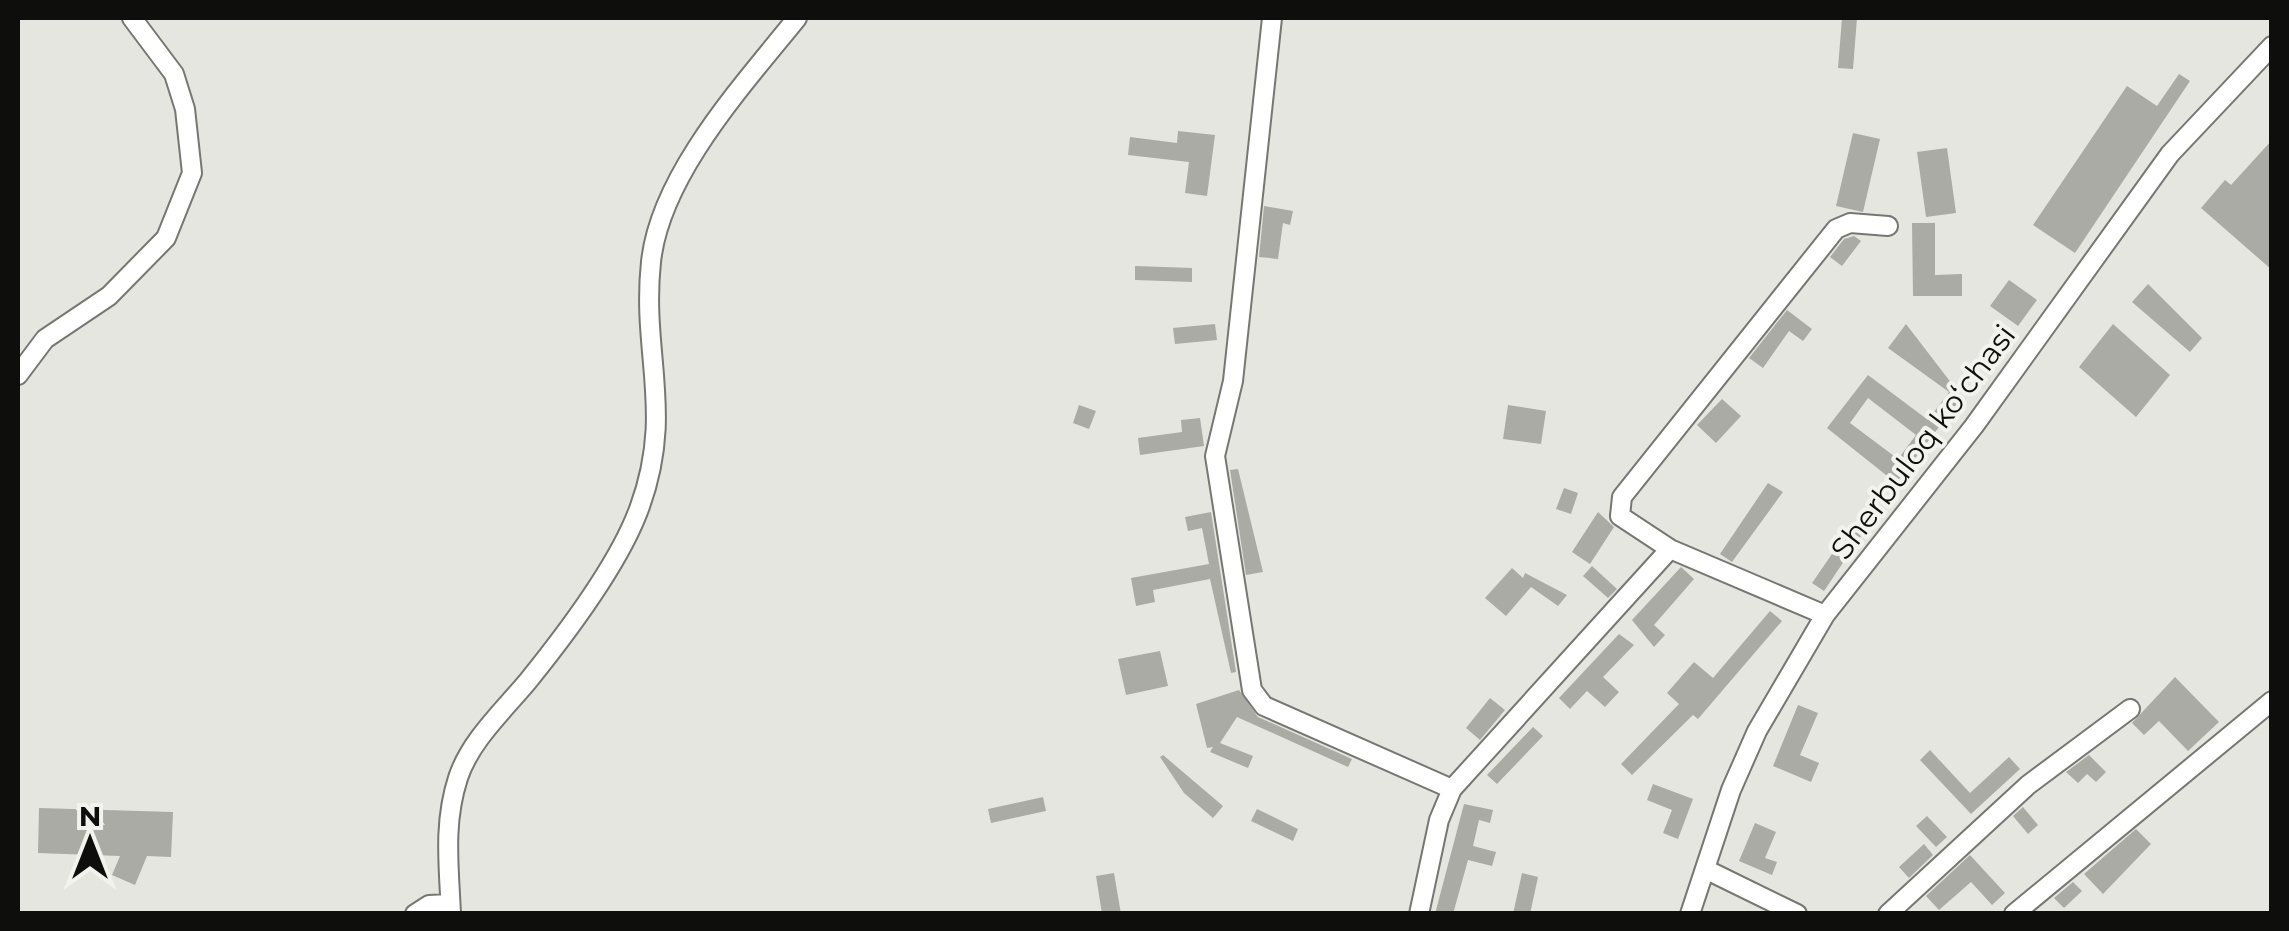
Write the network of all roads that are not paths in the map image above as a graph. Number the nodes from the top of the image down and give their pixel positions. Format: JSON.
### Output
{"nodes":[{"id":1,"x":132,"y":18,"type":"edge"},
{"id":2,"x":797,"y":18,"type":"edge"},
{"id":3,"x":1272,"y":18,"type":"edge"},
{"id":4,"x":2272,"y":46,"type":"edge"},
{"id":5,"x":1888,"y":226,"type":"dead end"},
{"id":6,"x":18,"y":375,"type":"edge"},
{"id":7,"x":1670,"y":549,"type":"junction"},
{"id":8,"x":1825,"y":615,"type":"junction"},
{"id":9,"x":2272,"y":701,"type":"edge"},
{"id":10,"x":2130,"y":709,"type":"dead end"},
{"id":11,"x":1452,"y":788,"type":"junction"},
{"id":12,"x":1706,"y":870,"type":"junction"},
{"id":13,"x":450,"y":909,"type":"edge"},
{"id":14,"x":415,"y":914,"type":"edge"},
{"id":15,"x":1418,"y":914,"type":"edge"},
{"id":16,"x":1690,"y":914,"type":"edge"},
{"id":17,"x":1797,"y":914,"type":"edge"},
{"id":18,"x":1888,"y":914,"type":"edge"},
{"id":19,"x":2014,"y":914,"type":"edge"}],
"edges":[{"from":1,"to":6,"type":"street"},
{"from":2,"to":13,"type":"street"},
{"from":3,"to":11,"type":"street"},
{"from":4,"to":8,"type":"street","name":"Sherbuloq koʻchasi"},
{"from":5,"to":7,"type":"street"},
{"from":7,"to":8,"type":"street"},
{"from":7,"to":11,"type":"street"},
{"from":8,"to":12,"type":"street","name":"Sherbuloq koʻchasi"},
{"from":9,"to":19,"type":"street"},
{"from":10,"to":18,"type":"street"},
{"from":11,"to":15,"type":"street"},
{"from":12,"to":16,"type":"street","name":"Sherbuloq koʻchasi"},
{"from":12,"to":17,"type":"street"},
{"from":13,"to":14,"type":"street"}]}
